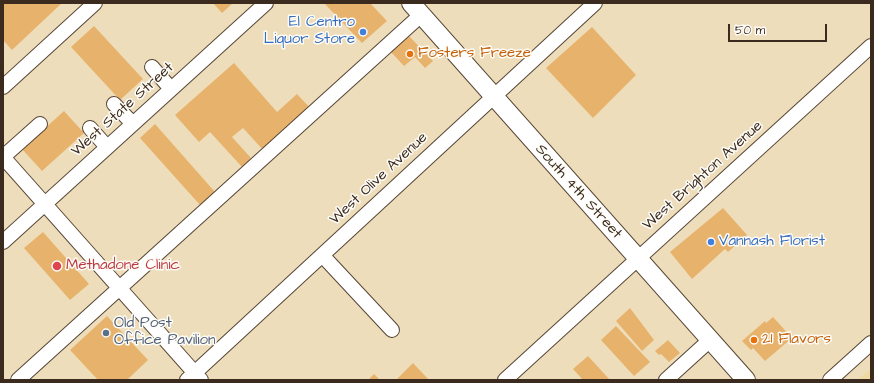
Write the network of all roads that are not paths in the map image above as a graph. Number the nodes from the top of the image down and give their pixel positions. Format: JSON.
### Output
{"nodes":[{"id":1,"x":266,"y":3,"type":"edge"},
{"id":2,"x":595,"y":3,"type":"edge"},
{"id":3,"x":97,"y":7,"type":"edge"},
{"id":4,"x":416,"y":9,"type":"edge"},
{"id":5,"x":871,"y":46,"type":"edge"},
{"id":6,"x":152,"y":67,"type":"dead end"},
{"id":7,"x":3,"y":86,"type":"edge"},
{"id":8,"x":171,"y":89,"type":"junction"},
{"id":9,"x":493,"y":96,"type":"junction"},
{"id":10,"x":114,"y":104,"type":"dead end"},
{"id":11,"x":40,"y":124,"type":"dead end"},
{"id":12,"x":133,"y":124,"type":"junction"},
{"id":13,"x":90,"y":128,"type":"dead end"},
{"id":14,"x":107,"y":147,"type":"junction"},
{"id":15,"x":3,"y":157,"type":"edge"},
{"id":16,"x":44,"y":204,"type":"junction"},
{"id":17,"x":3,"y":242,"type":"edge"},
{"id":18,"x":322,"y":255,"type":"junction"},
{"id":19,"x":638,"y":259,"type":"junction"},
{"id":20,"x":119,"y":288,"type":"junction"},
{"id":21,"x":392,"y":330,"type":"dead end"},
{"id":22,"x":710,"y":340,"type":"junction"},
{"id":23,"x":871,"y":343,"type":"edge"},
{"id":24,"x":194,"y":378,"type":"edge"},
{"id":25,"x":18,"y":380,"type":"edge"},
{"id":26,"x":505,"y":380,"type":"edge"},
{"id":27,"x":666,"y":380,"type":"edge"},
{"id":28,"x":746,"y":380,"type":"edge"},
{"id":29,"x":830,"y":380,"type":"edge"}],
"edges":[{"from":1,"to":8,"type":"street","name":"West State Street"},
{"from":2,"to":9,"type":"street","name":"West Olive Avenue"},
{"from":3,"to":7,"type":"street"},
{"from":4,"to":9,"type":"main road","name":"South 4th Street"},
{"from":4,"to":20,"type":"street"},
{"from":5,"to":19,"type":"street","name":"West Brighton Avenue"},
{"from":6,"to":8,"type":"street"},
{"from":8,"to":12,"type":"street","name":"West State Street"},
{"from":9,"to":18,"type":"street","name":"West Olive Avenue"},
{"from":9,"to":19,"type":"main road","name":"South 4th Street"},
{"from":10,"to":12,"type":"street"},
{"from":11,"to":15,"type":"street"},
{"from":12,"to":14,"type":"street","name":"West State Street"},
{"from":13,"to":14,"type":"street"},
{"from":14,"to":16,"type":"street","name":"West State Street"},
{"from":15,"to":16,"type":"street"},
{"from":16,"to":17,"type":"street","name":"West State Street"},
{"from":16,"to":20,"type":"street"},
{"from":18,"to":21,"type":"street"},
{"from":18,"to":24,"type":"street","name":"West Olive Avenue"},
{"from":19,"to":22,"type":"main road","name":"South 4th Street"},
{"from":19,"to":26,"type":"street","name":"West Brighton Avenue"},
{"from":20,"to":24,"type":"street"},
{"from":20,"to":25,"type":"street"},
{"from":22,"to":27,"type":"street"},
{"from":22,"to":28,"type":"main road","name":"South 4th Street"},
{"from":23,"to":29,"type":"street"}]}
